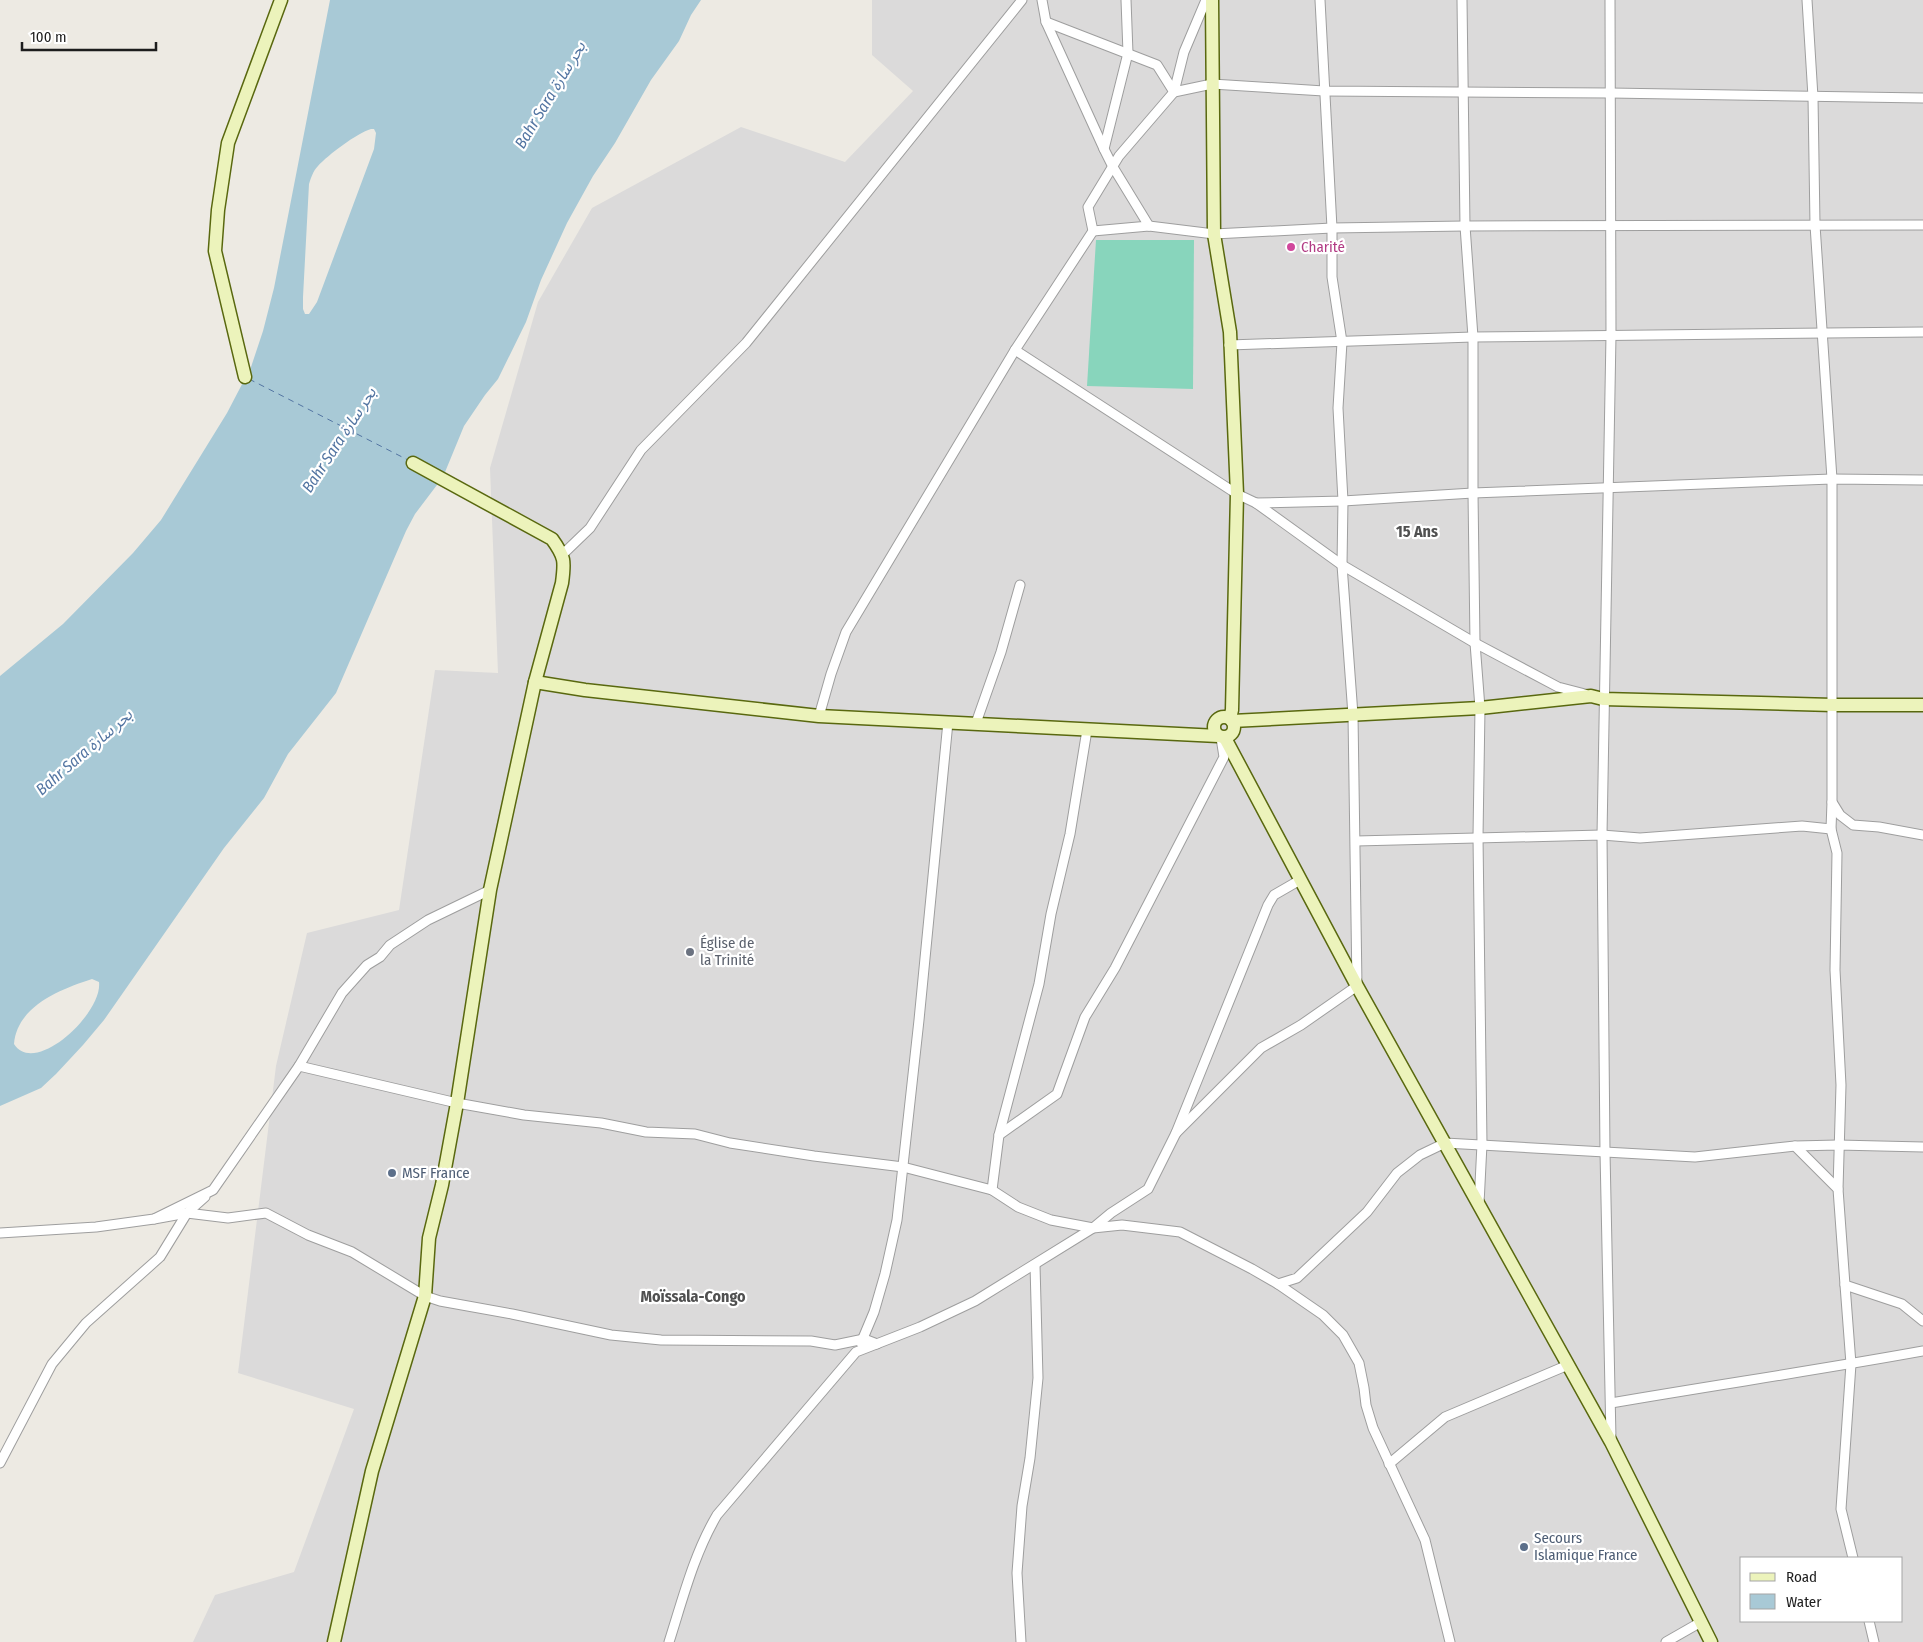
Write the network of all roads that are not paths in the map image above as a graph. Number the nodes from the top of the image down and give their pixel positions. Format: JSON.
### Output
{"nodes":[{"id":1,"x":281,"y":0,"type":"edge"},
{"id":2,"x":1022,"y":0,"type":"edge"},
{"id":3,"x":1042,"y":0,"type":"edge"},
{"id":4,"x":1126,"y":0,"type":"edge"},
{"id":5,"x":1206,"y":0,"type":"edge"},
{"id":6,"x":1212,"y":0,"type":"edge"},
{"id":7,"x":1320,"y":0,"type":"edge"},
{"id":8,"x":1462,"y":0,"type":"edge"},
{"id":9,"x":1610,"y":0,"type":"edge"},
{"id":10,"x":1807,"y":0,"type":"edge"},
{"id":11,"x":1046,"y":22,"type":"junction"},
{"id":12,"x":1128,"y":52,"type":"junction"},
{"id":13,"x":1212,"y":84,"type":"junction"},
{"id":14,"x":1324,"y":91,"type":"junction"},
{"id":15,"x":1464,"y":91,"type":"junction"},
{"id":16,"x":1174,"y":92,"type":"junction"},
{"id":17,"x":1610,"y":93,"type":"junction"},
{"id":18,"x":1813,"y":97,"type":"junction"},
{"id":19,"x":1923,"y":98,"type":"edge"},
{"id":20,"x":1104,"y":149,"type":"junction"},
{"id":21,"x":1113,"y":167,"type":"junction"},
{"id":22,"x":1816,"y":225,"type":"junction"},
{"id":23,"x":1923,"y":225,"type":"edge"},
{"id":24,"x":1149,"y":226,"type":"junction"},
{"id":25,"x":1465,"y":226,"type":"junction"},
{"id":26,"x":1610,"y":226,"type":"junction"},
{"id":27,"x":1332,"y":228,"type":"junction"},
{"id":28,"x":1093,"y":231,"type":"junction"},
{"id":29,"x":1214,"y":234,"type":"junction"},
{"id":30,"x":1923,"y":332,"type":"edge"},
{"id":31,"x":1823,"y":334,"type":"junction"},
{"id":32,"x":1611,"y":335,"type":"junction"},
{"id":33,"x":1473,"y":337,"type":"junction"},
{"id":34,"x":1342,"y":342,"type":"junction"},
{"id":35,"x":1229,"y":345,"type":"junction"},
{"id":36,"x":1016,"y":350,"type":"junction"},
{"id":37,"x":245,"y":378,"type":"dead end"},
{"id":38,"x":413,"y":463,"type":"dead end"},
{"id":39,"x":1832,"y":479,"type":"junction"},
{"id":40,"x":1923,"y":480,"type":"edge"},
{"id":41,"x":1608,"y":488,"type":"junction"},
{"id":42,"x":1472,"y":492,"type":"junction"},
{"id":43,"x":1237,"y":494,"type":"junction"},
{"id":44,"x":1342,"y":501,"type":"junction"},
{"id":45,"x":1256,"y":503,"type":"junction"},
{"id":46,"x":562,"y":554,"type":"junction"},
{"id":47,"x":1342,"y":565,"type":"junction"},
{"id":48,"x":1020,"y":585,"type":"dead end"},
{"id":49,"x":1475,"y":643,"type":"junction"},
{"id":50,"x":535,"y":682,"type":"junction"},
{"id":51,"x":1597,"y":697,"type":"junction"},
{"id":52,"x":1832,"y":705,"type":"junction"},
{"id":53,"x":1923,"y":705,"type":"edge"},
{"id":54,"x":1480,"y":708,"type":"junction"},
{"id":55,"x":1353,"y":715,"type":"junction"},
{"id":56,"x":819,"y":716,"type":"junction"},
{"id":57,"x":1231,"y":719,"type":"junction"},
{"id":58,"x":948,"y":722,"type":"junction"},
{"id":59,"x":976,"y":723,"type":"junction"},
{"id":60,"x":1087,"y":730,"type":"junction"},
{"id":61,"x":1221,"y":737,"type":"junction"},
{"id":62,"x":1832,"y":802,"type":"junction"},
{"id":63,"x":1831,"y":829,"type":"junction"},
{"id":64,"x":1602,"y":834,"type":"junction"},
{"id":65,"x":1923,"y":835,"type":"edge"},
{"id":66,"x":1478,"y":837,"type":"junction"},
{"id":67,"x":1356,"y":841,"type":"junction"},
{"id":68,"x":1300,"y":880,"type":"junction"},
{"id":69,"x":490,"y":890,"type":"junction"},
{"id":70,"x":1358,"y":986,"type":"junction"},
{"id":71,"x":299,"y":1066,"type":"junction"},
{"id":72,"x":457,"y":1102,"type":"junction"},
{"id":73,"x":1176,"y":1133,"type":"junction"},
{"id":74,"x":999,"y":1136,"type":"junction"},
{"id":75,"x":1445,"y":1143,"type":"junction"},
{"id":76,"x":1482,"y":1144,"type":"junction"},
{"id":77,"x":1838,"y":1145,"type":"junction"},
{"id":78,"x":1795,"y":1146,"type":"junction"},
{"id":79,"x":1923,"y":1147,"type":"edge"},
{"id":80,"x":1605,"y":1152,"type":"junction"},
{"id":81,"x":903,"y":1167,"type":"junction"},
{"id":82,"x":1838,"y":1189,"type":"junction"},
{"id":83,"x":213,"y":1190,"type":"junction"},
{"id":84,"x":992,"y":1190,"type":"junction"},
{"id":85,"x":1479,"y":1205,"type":"junction"},
{"id":86,"x":187,"y":1213,"type":"junction"},
{"id":87,"x":154,"y":1220,"type":"junction"},
{"id":88,"x":1093,"y":1228,"type":"junction"},
{"id":89,"x":0,"y":1233,"type":"edge"},
{"id":90,"x":1035,"y":1266,"type":"junction"},
{"id":91,"x":1278,"y":1284,"type":"junction"},
{"id":92,"x":1845,"y":1285,"type":"junction"},
{"id":93,"x":425,"y":1296,"type":"junction"},
{"id":94,"x":1923,"y":1321,"type":"edge"},
{"id":95,"x":864,"y":1339,"type":"junction"},
{"id":96,"x":877,"y":1344,"type":"junction"},
{"id":97,"x":1923,"y":1351,"type":"edge"},
{"id":98,"x":856,"y":1352,"type":"junction"},
{"id":99,"x":1851,"y":1364,"type":"junction"},
{"id":100,"x":1568,"y":1365,"type":"junction"},
{"id":101,"x":1611,"y":1403,"type":"junction"},
{"id":102,"x":1612,"y":1442,"type":"junction"},
{"id":103,"x":0,"y":1463,"type":"edge"},
{"id":104,"x":1389,"y":1464,"type":"junction"},
{"id":105,"x":1853,"y":1557,"type":"edge"},
{"id":106,"x":1701,"y":1622,"type":"junction"},
{"id":107,"x":1869,"y":1622,"type":"edge"},
{"id":108,"x":334,"y":1642,"type":"edge"},
{"id":109,"x":669,"y":1642,"type":"edge"},
{"id":110,"x":1021,"y":1642,"type":"edge"},
{"id":111,"x":1450,"y":1642,"type":"edge"},
{"id":112,"x":1666,"y":1642,"type":"edge"},
{"id":113,"x":1711,"y":1642,"type":"edge"},
{"id":114,"x":1874,"y":1642,"type":"edge"}],
"edges":[{"from":1,"to":37,"type":"main road"},
{"from":2,"to":46,"type":"street"},
{"from":3,"to":11,"type":"street"},
{"from":4,"to":12,"type":"street"},
{"from":5,"to":16,"type":"street"},
{"from":6,"to":13,"type":"main road"},
{"from":7,"to":14,"type":"street"},
{"from":8,"to":15,"type":"street"},
{"from":9,"to":17,"type":"street"},
{"from":10,"to":18,"type":"street"},
{"from":11,"to":12,"type":"street"},
{"from":11,"to":20,"type":"street"},
{"from":12,"to":16,"type":"street"},
{"from":12,"to":20,"type":"street"},
{"from":13,"to":14,"type":"street"},
{"from":13,"to":16,"type":"street"},
{"from":13,"to":29,"type":"main road"},
{"from":14,"to":15,"type":"street"},
{"from":14,"to":27,"type":"street"},
{"from":15,"to":17,"type":"street"},
{"from":15,"to":25,"type":"street"},
{"from":16,"to":21,"type":"street"},
{"from":17,"to":18,"type":"street"},
{"from":17,"to":26,"type":"street"},
{"from":18,"to":19,"type":"street"},
{"from":18,"to":22,"type":"street"},
{"from":20,"to":21,"type":"street"},
{"from":21,"to":24,"type":"street"},
{"from":21,"to":28,"type":"street"},
{"from":22,"to":23,"type":"street"},
{"from":22,"to":26,"type":"street"},
{"from":22,"to":31,"type":"street"},
{"from":24,"to":28,"type":"street"},
{"from":24,"to":29,"type":"street"},
{"from":25,"to":26,"type":"street"},
{"from":25,"to":27,"type":"street"},
{"from":25,"to":33,"type":"street"},
{"from":26,"to":32,"type":"street"},
{"from":27,"to":29,"type":"street"},
{"from":27,"to":34,"type":"street"},
{"from":28,"to":36,"type":"street"},
{"from":29,"to":35,"type":"main road"},
{"from":30,"to":31,"type":"street"},
{"from":31,"to":32,"type":"street"},
{"from":31,"to":39,"type":"street"},
{"from":32,"to":33,"type":"street"},
{"from":32,"to":41,"type":"street"},
{"from":33,"to":34,"type":"street"},
{"from":33,"to":42,"type":"street"},
{"from":34,"to":35,"type":"street"},
{"from":34,"to":44,"type":"street"},
{"from":35,"to":43,"type":"main road"},
{"from":36,"to":43,"type":"street"},
{"from":36,"to":56,"type":"street"},
{"from":38,"to":46,"type":"main road"},
{"from":39,"to":40,"type":"street"},
{"from":39,"to":41,"type":"street"},
{"from":39,"to":52,"type":"street"},
{"from":41,"to":42,"type":"street"},
{"from":41,"to":51,"type":"street"},
{"from":42,"to":44,"type":"street"},
{"from":42,"to":49,"type":"street"},
{"from":43,"to":45,"type":"street"},
{"from":43,"to":57,"type":"main road"},
{"from":44,"to":45,"type":"street"},
{"from":44,"to":47,"type":"street"},
{"from":45,"to":47,"type":"street"},
{"from":46,"to":50,"type":"main road"},
{"from":47,"to":49,"type":"street"},
{"from":47,"to":55,"type":"street"},
{"from":48,"to":59,"type":"street"},
{"from":49,"to":51,"type":"street"},
{"from":49,"to":54,"type":"street"},
{"from":50,"to":56,"type":"main road"},
{"from":50,"to":69,"type":"main road"},
{"from":51,"to":52,"type":"main road"},
{"from":51,"to":54,"type":"main road"},
{"from":51,"to":64,"type":"street"},
{"from":52,"to":53,"type":"main road"},
{"from":52,"to":62,"type":"street"},
{"from":54,"to":55,"type":"main road"},
{"from":54,"to":66,"type":"street"},
{"from":55,"to":57,"type":"main road"},
{"from":55,"to":67,"type":"street"},
{"from":56,"to":58,"type":"main road"},
{"from":57,"to":61,"type":"main road"},
{"from":58,"to":59,"type":"main road"},
{"from":58,"to":81,"type":"street"},
{"from":59,"to":60,"type":"main road"},
{"from":60,"to":61,"type":"main road"},
{"from":60,"to":74,"type":"street"},
{"from":61,"to":68,"type":"main road"},
{"from":61,"to":74,"type":"street"},
{"from":62,"to":63,"type":"street"},
{"from":62,"to":65,"type":"street"},
{"from":63,"to":64,"type":"street"},
{"from":63,"to":77,"type":"street"},
{"from":64,"to":66,"type":"street"},
{"from":64,"to":80,"type":"street"},
{"from":66,"to":67,"type":"street"},
{"from":66,"to":76,"type":"street"},
{"from":67,"to":70,"type":"street"},
{"from":68,"to":70,"type":"main road"},
{"from":68,"to":73,"type":"street"},
{"from":69,"to":71,"type":"street"},
{"from":69,"to":72,"type":"main road"},
{"from":70,"to":73,"type":"street"},
{"from":70,"to":75,"type":"main road"},
{"from":71,"to":72,"type":"street"},
{"from":71,"to":83,"type":"street"},
{"from":72,"to":81,"type":"street"},
{"from":72,"to":93,"type":"main road"},
{"from":73,"to":88,"type":"street"},
{"from":74,"to":84,"type":"street"},
{"from":75,"to":76,"type":"street"},
{"from":75,"to":85,"type":"main road"},
{"from":75,"to":91,"type":"street"},
{"from":76,"to":80,"type":"street"},
{"from":76,"to":85,"type":"street"},
{"from":77,"to":78,"type":"street"},
{"from":77,"to":79,"type":"street"},
{"from":77,"to":82,"type":"street"},
{"from":78,"to":80,"type":"street"},
{"from":78,"to":82,"type":"street"},
{"from":80,"to":101,"type":"street"},
{"from":81,"to":84,"type":"street"},
{"from":81,"to":95,"type":"street"},
{"from":82,"to":92,"type":"street"},
{"from":83,"to":86,"type":"street"},
{"from":83,"to":87,"type":"street"},
{"from":84,"to":88,"type":"street"},
{"from":85,"to":100,"type":"main road"},
{"from":86,"to":87,"type":"street"},
{"from":86,"to":93,"type":"street"},
{"from":86,"to":103,"type":"street"},
{"from":87,"to":89,"type":"street"},
{"from":88,"to":90,"type":"street"},
{"from":88,"to":91,"type":"street"},
{"from":90,"to":96,"type":"street"},
{"from":90,"to":110,"type":"street"},
{"from":91,"to":104,"type":"street"},
{"from":92,"to":94,"type":"street"},
{"from":92,"to":99,"type":"street"},
{"from":93,"to":95,"type":"street"},
{"from":93,"to":108,"type":"main road"},
{"from":95,"to":96,"type":"street"},
{"from":95,"to":98,"type":"street"},
{"from":96,"to":98,"type":"street"},
{"from":97,"to":99,"type":"street"},
{"from":98,"to":109,"type":"street"},
{"from":99,"to":101,"type":"street"},
{"from":99,"to":105,"type":"street"},
{"from":100,"to":102,"type":"main road"},
{"from":100,"to":104,"type":"street"},
{"from":101,"to":102,"type":"street"},
{"from":102,"to":106,"type":"main road"},
{"from":104,"to":111,"type":"street"},
{"from":106,"to":112,"type":"street"},
{"from":106,"to":113,"type":"main road"},
{"from":107,"to":114,"type":"street"}]}
